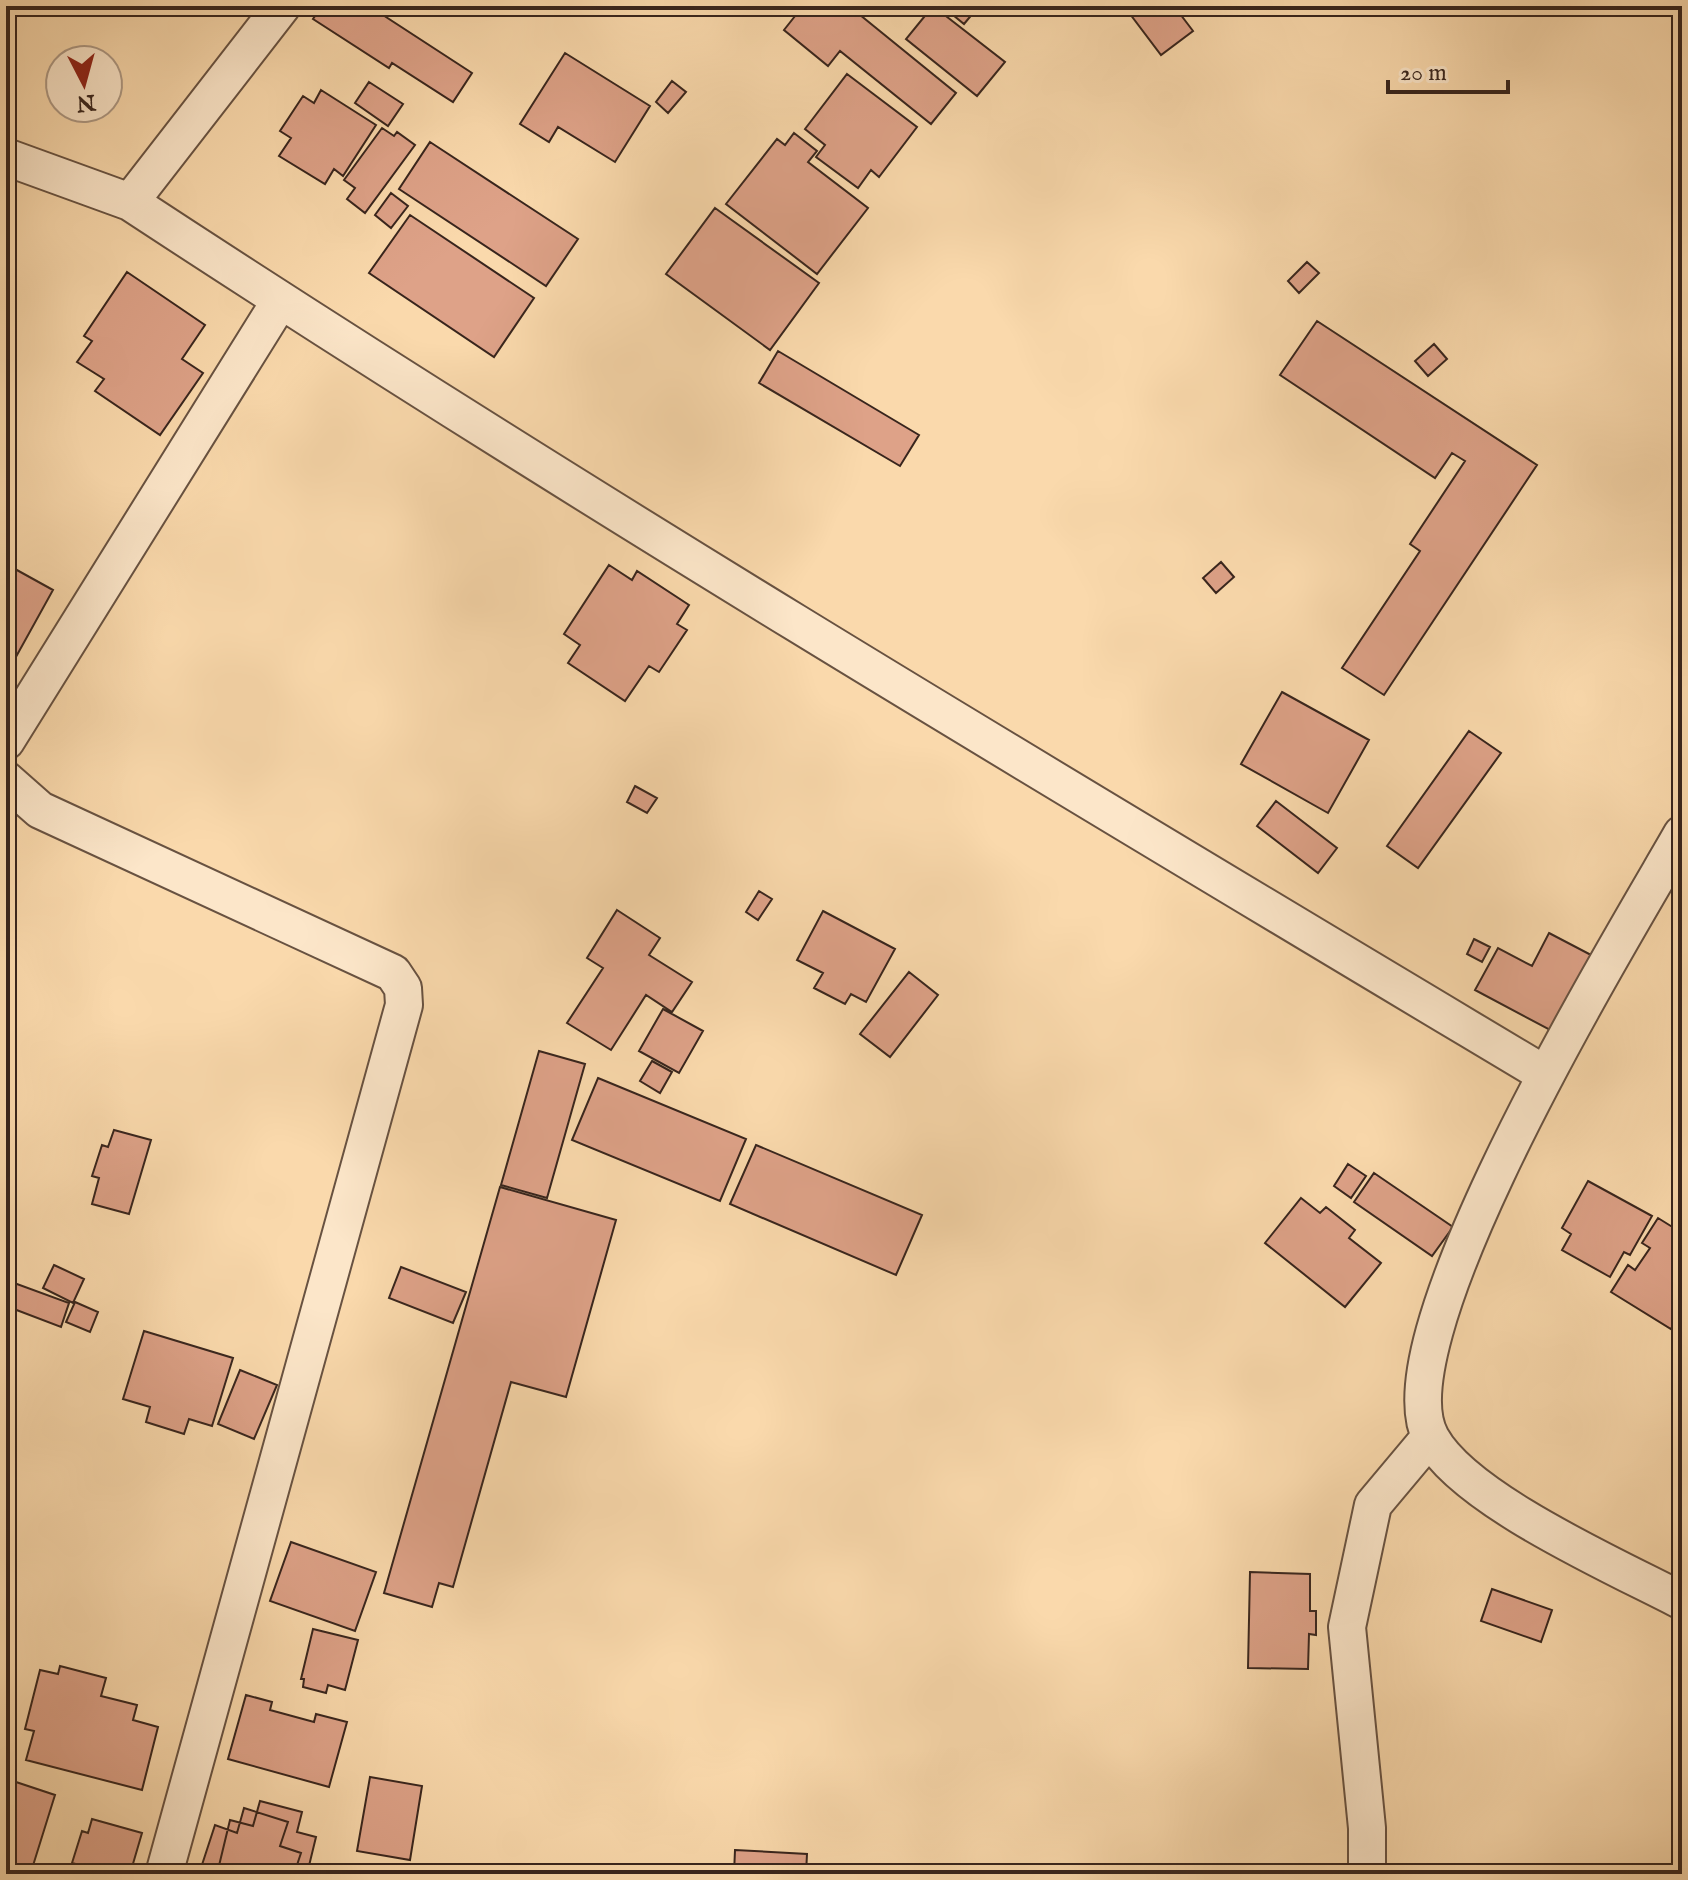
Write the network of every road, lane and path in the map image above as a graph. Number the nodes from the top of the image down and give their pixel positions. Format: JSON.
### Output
{"nodes":[{"id":1,"x":282,"y":6,"type":"edge"},
{"id":2,"x":6,"y":157,"type":"edge"},
{"id":3,"x":130,"y":202,"type":"junction"},
{"id":4,"x":280,"y":301,"type":"junction"},
{"id":5,"x":6,"y":741,"type":"edge"},
{"id":6,"x":6,"y":780,"type":"edge"},
{"id":7,"x":1682,"y":834,"type":"edge"},
{"id":8,"x":1546,"y":1075,"type":"junction"},
{"id":9,"x":1430,"y":1437,"type":"junction"},
{"id":10,"x":1682,"y":1601,"type":"edge"},
{"id":11,"x":164,"y":1874,"type":"edge"},
{"id":12,"x":1367,"y":1874,"type":"edge"}],
"edges":[{"from":1,"to":3,"type":"street"},
{"from":2,"to":3,"type":"street"},
{"from":3,"to":4,"type":"street"},
{"from":4,"to":5,"type":"street"},
{"from":4,"to":8,"type":"street"},
{"from":6,"to":11,"type":"street"},
{"from":7,"to":8,"type":"street"},
{"from":8,"to":9,"type":"street"},
{"from":9,"to":10,"type":"street"},
{"from":9,"to":12,"type":"street"}]}
